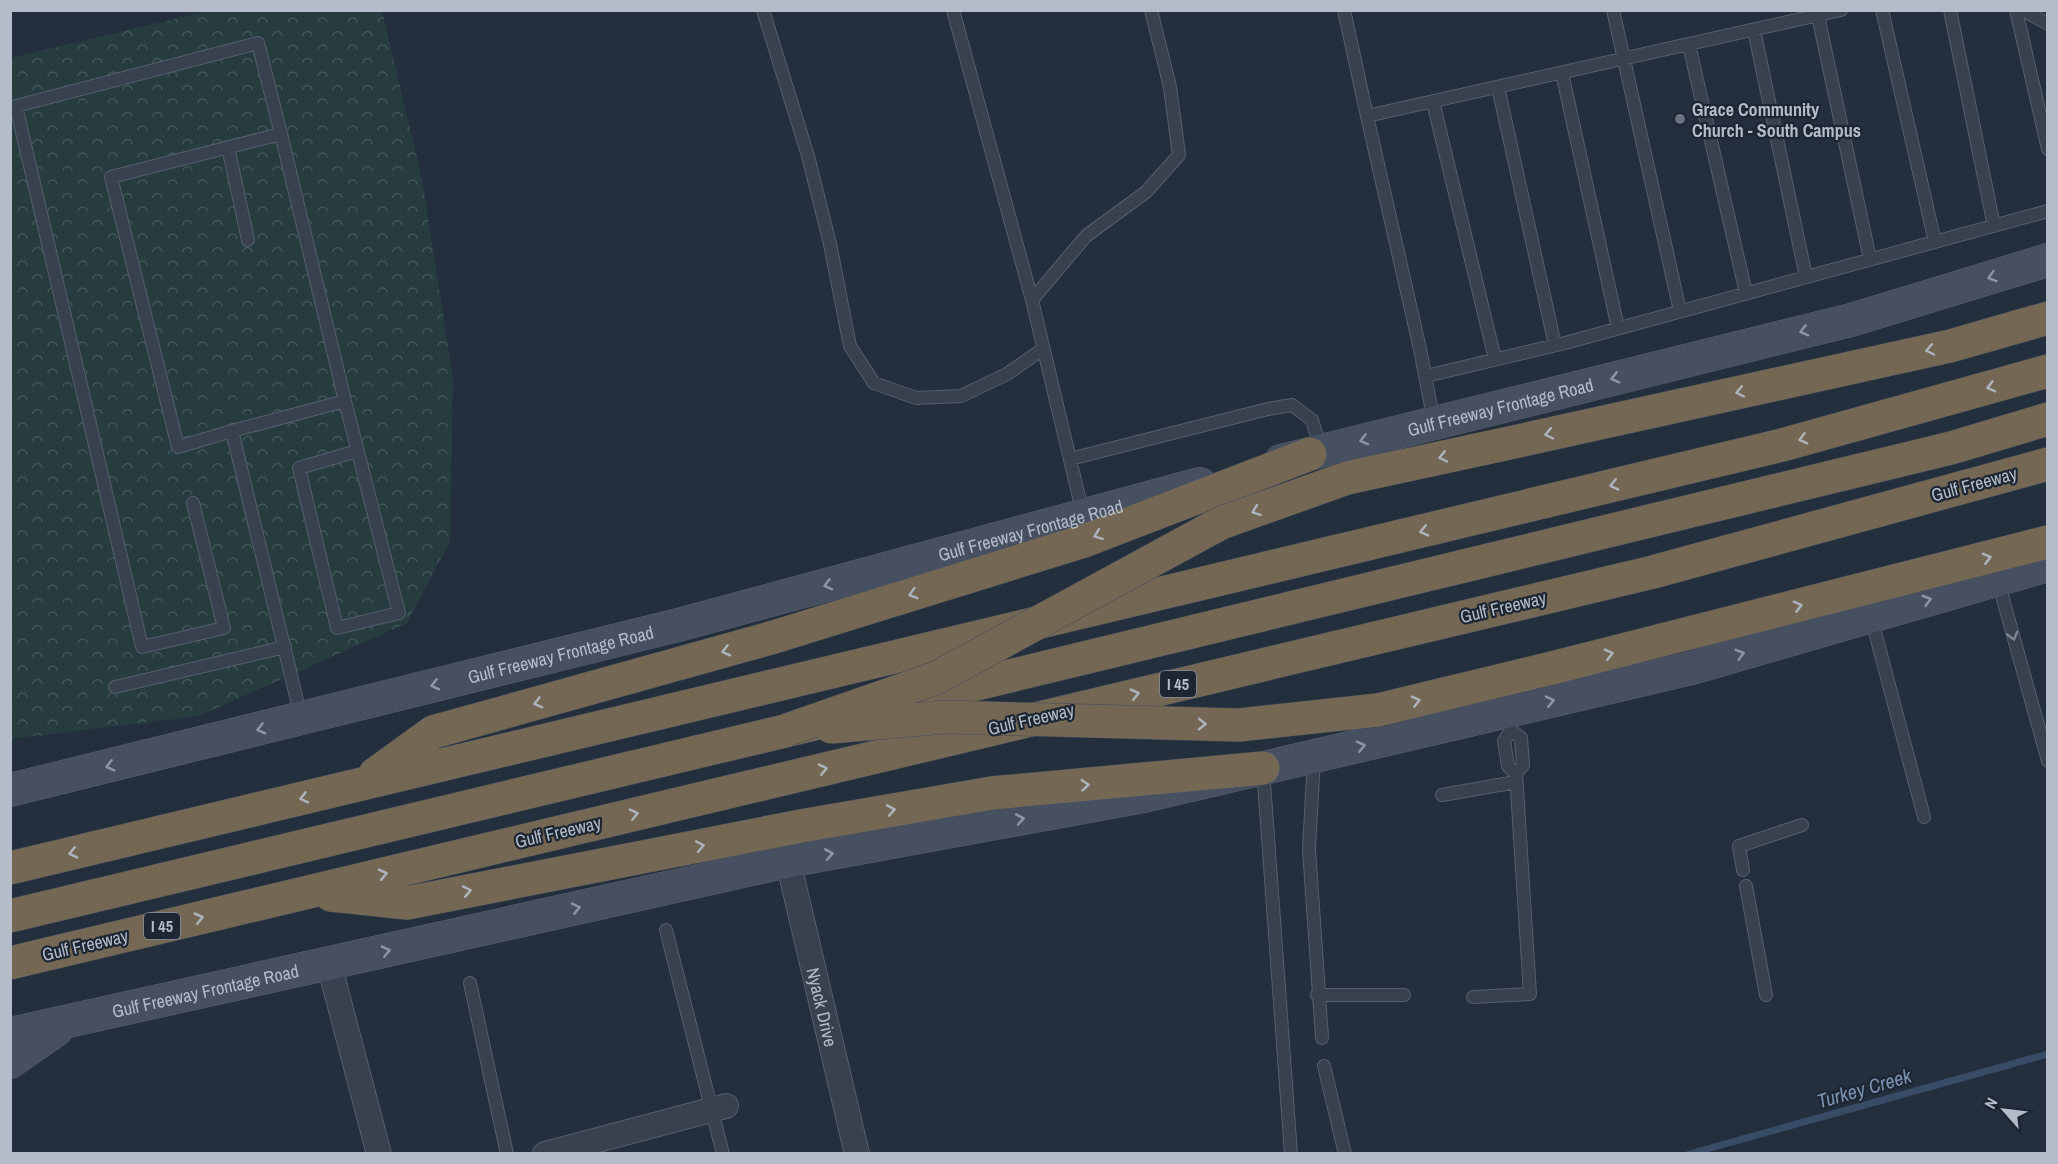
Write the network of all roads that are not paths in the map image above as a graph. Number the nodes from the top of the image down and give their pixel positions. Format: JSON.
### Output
{"nodes":[{"id":1,"x":763,"y":10,"type":"edge"},
{"id":2,"x":952,"y":10,"type":"edge"},
{"id":3,"x":1151,"y":10,"type":"edge"},
{"id":4,"x":1344,"y":10,"type":"edge"},
{"id":5,"x":1613,"y":10,"type":"edge"},
{"id":6,"x":1841,"y":10,"type":"edge"},
{"id":7,"x":1882,"y":10,"type":"edge"},
{"id":8,"x":1950,"y":10,"type":"edge"},
{"id":9,"x":2016,"y":10,"type":"edge"},
{"id":10,"x":2023,"y":10,"type":"edge"},
{"id":11,"x":1818,"y":16,"type":"junction"},
{"id":12,"x":2048,"y":24,"type":"edge"},
{"id":13,"x":1754,"y":30,"type":"junction"},
{"id":14,"x":1689,"y":45,"type":"junction"},
{"id":15,"x":1622,"y":60,"type":"junction"},
{"id":16,"x":1562,"y":73,"type":"junction"},
{"id":17,"x":1498,"y":87,"type":"junction"},
{"id":18,"x":1433,"y":102,"type":"junction"},
{"id":19,"x":1367,"y":117,"type":"junction"},
{"id":20,"x":281,"y":134,"type":"junction"},
{"id":21,"x":228,"y":147,"type":"junction"},
{"id":22,"x":2048,"y":149,"type":"edge"},
{"id":23,"x":2048,"y":211,"type":"edge"},
{"id":24,"x":1994,"y":226,"type":"junction"},
{"id":25,"x":248,"y":240,"type":"dead end"},
{"id":26,"x":1935,"y":242,"type":"junction"},
{"id":27,"x":1870,"y":259,"type":"junction"},
{"id":28,"x":2048,"y":260,"type":"edge"},
{"id":29,"x":1806,"y":277,"type":"junction"},
{"id":30,"x":1746,"y":293,"type":"junction"},
{"id":31,"x":1032,"y":300,"type":"junction"},
{"id":32,"x":1680,"y":311,"type":"junction"},
{"id":33,"x":2048,"y":318,"type":"edge"},
{"id":34,"x":1618,"y":328,"type":"junction"},
{"id":35,"x":1555,"y":345,"type":"junction"},
{"id":36,"x":1043,"y":349,"type":"junction"},
{"id":37,"x":1495,"y":359,"type":"junction"},
{"id":38,"x":2048,"y":371,"type":"edge"},
{"id":39,"x":1426,"y":376,"type":"junction"},
{"id":40,"x":345,"y":401,"type":"junction"},
{"id":41,"x":2048,"y":419,"type":"edge"},
{"id":42,"x":1434,"y":423,"type":"junction"},
{"id":43,"x":232,"y":431,"type":"junction"},
{"id":44,"x":357,"y":451,"type":"junction"},
{"id":45,"x":1315,"y":452,"type":"junction"},
{"id":46,"x":1070,"y":459,"type":"junction"},
{"id":47,"x":2048,"y":464,"type":"edge"},
{"id":48,"x":193,"y":503,"type":"dead end"},
{"id":49,"x":1083,"y":515,"type":"junction"},
{"id":50,"x":2048,"y":542,"type":"edge"},
{"id":51,"x":2048,"y":565,"type":"edge"},
{"id":52,"x":1998,"y":579,"type":"junction"},
{"id":53,"x":1870,"y":616,"type":"junction"},
{"id":54,"x":285,"y":647,"type":"junction"},
{"id":55,"x":115,"y":687,"type":"dead end"},
{"id":56,"x":302,"y":718,"type":"junction"},
{"id":57,"x":1509,"y":721,"type":"junction"},
{"id":58,"x":787,"y":730,"type":"junction"},
{"id":59,"x":2047,"y":756,"type":"edge"},
{"id":60,"x":1314,"y":757,"type":"junction"},
{"id":61,"x":1263,"y":768,"type":"junction"},
{"id":62,"x":1516,"y":778,"type":"junction"},
{"id":63,"x":361,"y":784,"type":"junction"},
{"id":64,"x":12,"y":790,"type":"edge"},
{"id":65,"x":1442,"y":795,"type":"dead end"},
{"id":66,"x":1923,"y":817,"type":"dead end"},
{"id":67,"x":1802,"y":825,"type":"dead end"},
{"id":68,"x":788,"y":861,"type":"junction"},
{"id":69,"x":10,"y":868,"type":"edge"},
{"id":70,"x":1743,"y":870,"type":"dead end"},
{"id":71,"x":1746,"y":886,"type":"dead end"},
{"id":72,"x":305,"y":892,"type":"junction"},
{"id":73,"x":10,"y":916,"type":"edge"},
{"id":74,"x":666,"y":930,"type":"dead end"},
{"id":75,"x":10,"y":963,"type":"edge"},
{"id":76,"x":329,"y":964,"type":"junction"},
{"id":77,"x":470,"y":983,"type":"dead end"},
{"id":78,"x":1404,"y":994,"type":"dead end"},
{"id":79,"x":1317,"y":995,"type":"junction"},
{"id":80,"x":1766,"y":995,"type":"dead end"},
{"id":81,"x":1473,"y":997,"type":"dead end"},
{"id":82,"x":70,"y":1020,"type":"junction"},
{"id":83,"x":10,"y":1034,"type":"edge"},
{"id":84,"x":1322,"y":1038,"type":"dead end"},
{"id":85,"x":10,"y":1062,"type":"edge"},
{"id":86,"x":1324,"y":1066,"type":"dead end"},
{"id":87,"x":720,"y":1107,"type":"junction"},
{"id":88,"x":379,"y":1154,"type":"edge"},
{"id":89,"x":507,"y":1154,"type":"edge"},
{"id":90,"x":545,"y":1154,"type":"edge"},
{"id":91,"x":723,"y":1154,"type":"edge"},
{"id":92,"x":857,"y":1154,"type":"edge"},
{"id":93,"x":1291,"y":1154,"type":"edge"},
{"id":94,"x":1345,"y":1154,"type":"edge"}],
"edges":[{"from":1,"to":36,"type":"lane"},
{"from":2,"to":31,"type":"lane"},
{"from":3,"to":31,"type":"lane"},
{"from":4,"to":19,"type":"lane"},
{"from":5,"to":15,"type":"lane"},
{"from":6,"to":11,"type":"lane"},
{"from":7,"to":26,"type":"lane"},
{"from":8,"to":24,"type":"lane"},
{"from":9,"to":22,"type":"lane"},
{"from":10,"to":12,"type":"lane"},
{"from":11,"to":13,"type":"lane"},
{"from":11,"to":27,"type":"lane"},
{"from":13,"to":14,"type":"lane"},
{"from":13,"to":29,"type":"lane"},
{"from":14,"to":15,"type":"lane"},
{"from":14,"to":30,"type":"lane"},
{"from":15,"to":16,"type":"lane"},
{"from":15,"to":32,"type":"lane"},
{"from":16,"to":17,"type":"lane"},
{"from":16,"to":34,"type":"lane"},
{"from":17,"to":18,"type":"lane"},
{"from":17,"to":35,"type":"lane"},
{"from":18,"to":19,"type":"lane"},
{"from":18,"to":37,"type":"lane"},
{"from":19,"to":39,"type":"lane"},
{"from":20,"to":21,"type":"lane"},
{"from":20,"to":40,"type":"lane"},
{"from":20,"to":48,"type":"lane"},
{"from":21,"to":25,"type":"lane"},
{"from":21,"to":43,"type":"lane"},
{"from":23,"to":24,"type":"lane"},
{"from":24,"to":26,"type":"lane"},
{"from":26,"to":27,"type":"lane"},
{"from":27,"to":29,"type":"lane"},
{"from":28,"to":42,"type":"main road","name":"Gulf Freeway Frontage Road","one_way":true},
{"from":29,"to":30,"type":"lane"},
{"from":30,"to":32,"type":"lane"},
{"from":31,"to":36,"type":"lane"},
{"from":32,"to":34,"type":"lane"},
{"from":33,"to":58,"type":"highway","one_way":true,"bridge":true},
{"from":34,"to":35,"type":"lane"},
{"from":35,"to":37,"type":"lane"},
{"from":36,"to":46,"type":"lane"},
{"from":37,"to":39,"type":"lane"},
{"from":38,"to":63,"type":"highway","one_way":true},
{"from":39,"to":42,"type":"lane"},
{"from":40,"to":43,"type":"lane"},
{"from":40,"to":44,"type":"lane"},
{"from":41,"to":58,"type":"highway","bridge":true},
{"from":42,"to":45,"type":"main road","name":"Gulf Freeway Frontage Road","one_way":true},
{"from":43,"to":54,"type":"lane"},
{"from":44,"to":44,"type":"lane"},
{"from":45,"to":46,"type":"lane"},
{"from":45,"to":49,"type":"main road","name":"Gulf Freeway Frontage Road"},
{"from":45,"to":63,"type":"highway","one_way":true},
{"from":46,"to":49,"type":"lane"},
{"from":72,"to":47,"type":"highway","name":"Gulf Freeway","number":"I 45","one_way":true},
{"from":49,"to":56,"type":"main road","name":"Gulf Freeway Frontage Road","one_way":true},
{"from":58,"to":50,"type":"highway","one_way":true,"bridge":true},
{"from":51,"to":52,"type":"main road","name":"Gulf Freeway Frontage Road"},
{"from":53,"to":52,"type":"main road","name":"Gulf Freeway Frontage Road","one_way":true},
{"from":52,"to":59,"type":"lane","one_way":true},
{"from":57,"to":53,"type":"main road","name":"Gulf Freeway Frontage Road","one_way":true},
{"from":53,"to":66,"type":"lane"},
{"from":54,"to":55,"type":"lane"},
{"from":54,"to":56,"type":"lane"},
{"from":56,"to":64,"type":"main road","name":"Gulf Freeway Frontage Road","one_way":true},
{"from":60,"to":57,"type":"main road","name":"Gulf Freeway Frontage Road","one_way":true},
{"from":57,"to":62,"type":"lane"},
{"from":58,"to":73,"type":"highway"},
{"from":60,"to":61,"type":"main road","name":"Gulf Freeway Frontage Road"},
{"from":60,"to":79,"type":"lane"},
{"from":68,"to":61,"type":"main road","name":"Gulf Freeway Frontage Road","one_way":true},
{"from":72,"to":61,"type":"highway","one_way":true},
{"from":61,"to":93,"type":"lane"},
{"from":62,"to":65,"type":"lane"},
{"from":62,"to":81,"type":"lane"},
{"from":63,"to":69,"type":"highway","one_way":true},
{"from":67,"to":70,"type":"lane"},
{"from":76,"to":68,"type":"main road","name":"Gulf Freeway Frontage Road","one_way":true},
{"from":68,"to":92,"type":"street","name":"Nyack Drive"},
{"from":71,"to":80,"type":"lane"},
{"from":75,"to":72,"type":"highway","name":"Gulf Freeway","number":"I 45","one_way":true},
{"from":74,"to":87,"type":"lane"},
{"from":76,"to":82,"type":"main road","name":"Gulf Freeway Frontage Road"},
{"from":76,"to":88,"type":"street"},
{"from":77,"to":89,"type":"lane"},
{"from":78,"to":79,"type":"lane"},
{"from":79,"to":84,"type":"lane"},
{"from":82,"to":83,"type":"main road","name":"Gulf Freeway Frontage Road"},
{"from":82,"to":85,"type":"main road"},
{"from":86,"to":94,"type":"lane"},
{"from":87,"to":90,"type":"street"},
{"from":87,"to":91,"type":"lane"}]}
